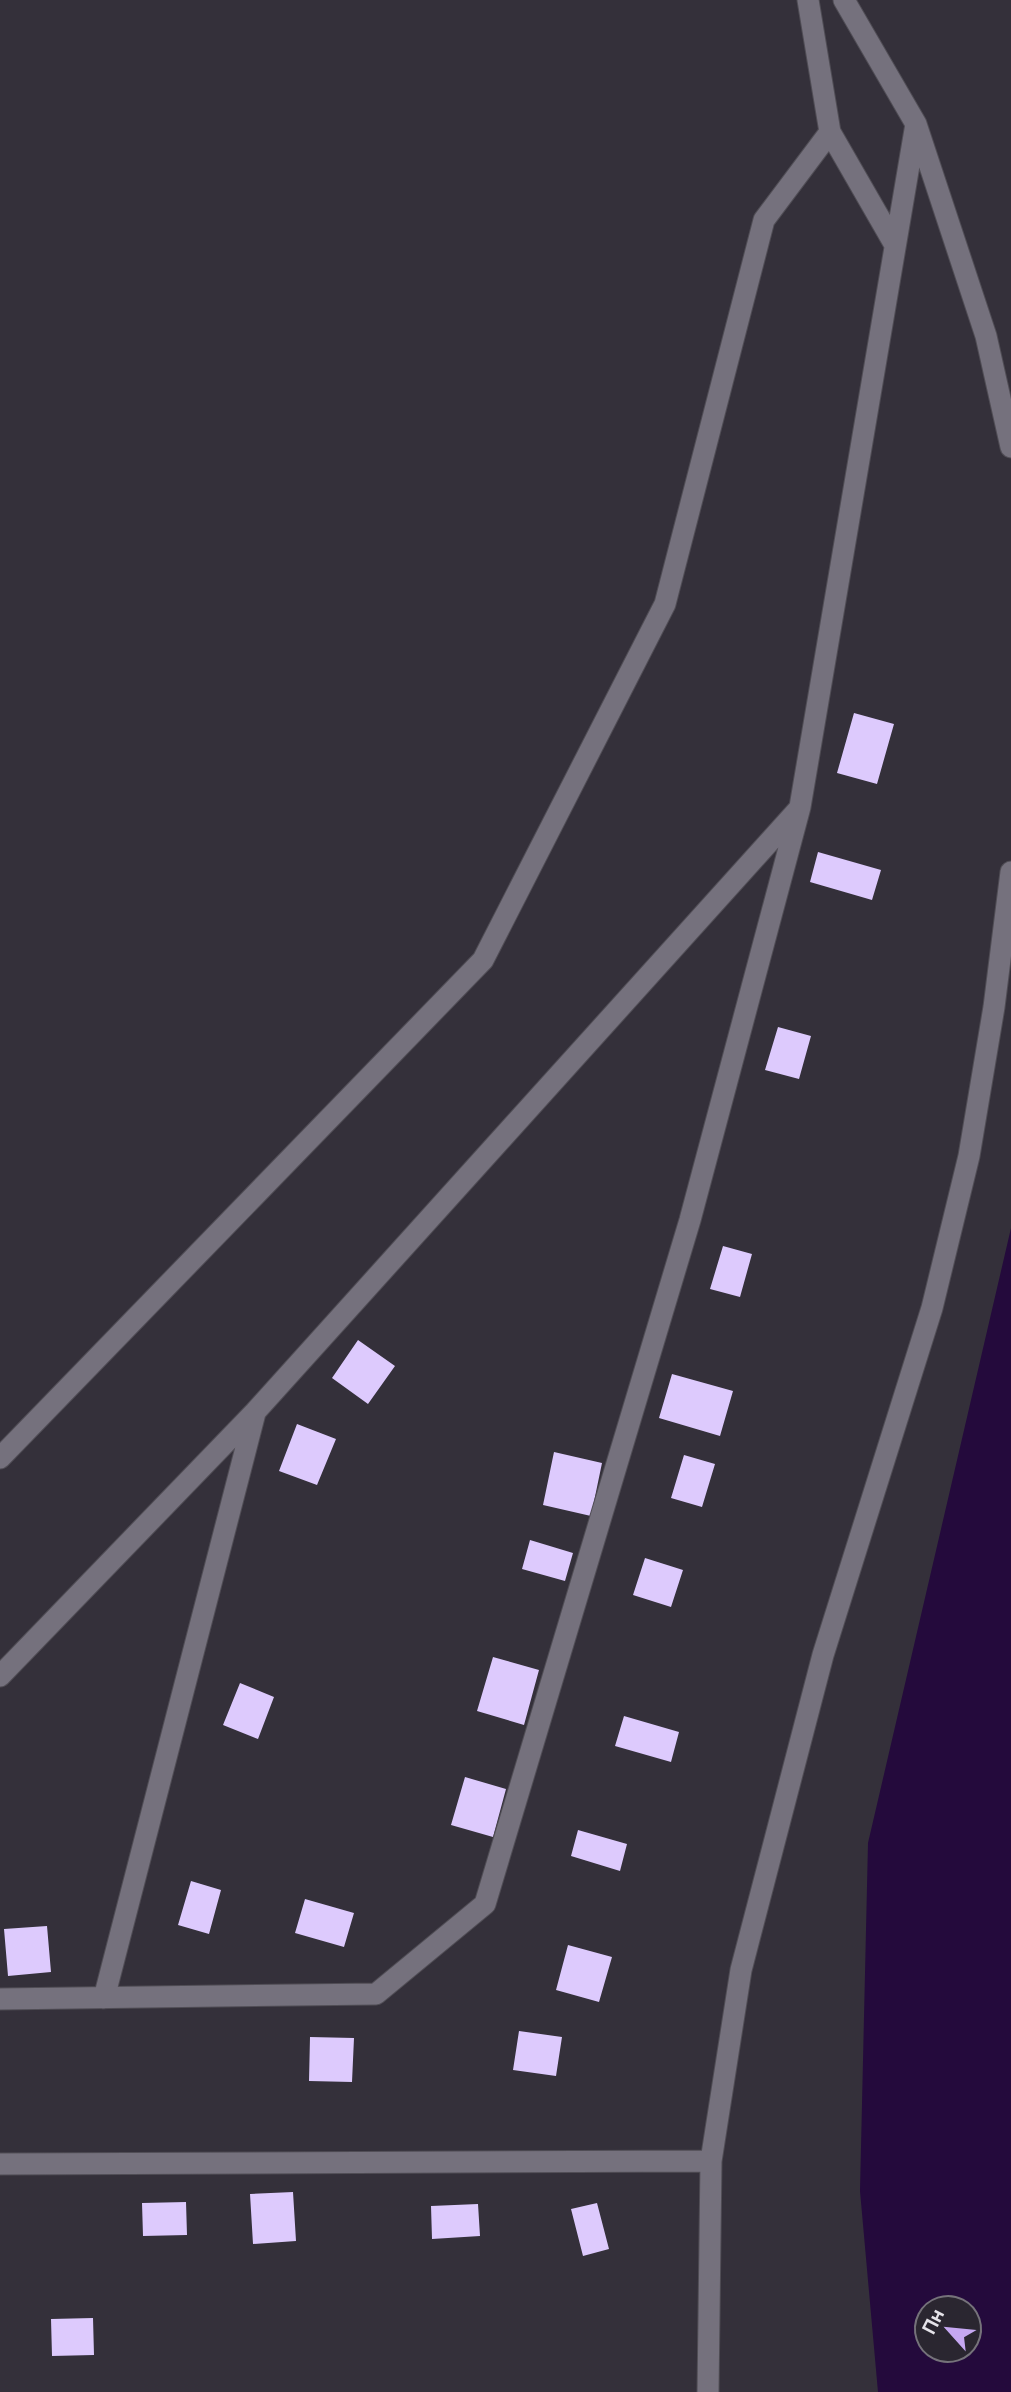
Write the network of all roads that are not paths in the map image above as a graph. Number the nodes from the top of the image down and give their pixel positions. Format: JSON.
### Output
{"nodes":[{"id":1,"x":808,"y":0,"type":"edge"},
{"id":2,"x":844,"y":0,"type":"edge"},
{"id":3,"x":916,"y":124,"type":"junction"},
{"id":4,"x":830,"y":132,"type":"junction"},
{"id":5,"x":895,"y":245,"type":"junction"},
{"id":6,"x":1011,"y":447,"type":"edge"},
{"id":7,"x":800,"y":807,"type":"junction"},
{"id":8,"x":1011,"y":872,"type":"edge"},
{"id":9,"x":255,"y":1412,"type":"junction"},
{"id":10,"x":0,"y":1458,"type":"edge"},
{"id":11,"x":0,"y":1676,"type":"edge"},
{"id":12,"x":104,"y":1998,"type":"junction"},
{"id":13,"x":0,"y":1999,"type":"edge"},
{"id":14,"x":710,"y":2161,"type":"junction"},
{"id":15,"x":0,"y":2164,"type":"edge"},
{"id":16,"x":708,"y":2392,"type":"edge"}],
"edges":[{"from":1,"to":4,"type":"street"},
{"from":2,"to":3,"type":"street"},
{"from":3,"to":5,"type":"street"},
{"from":3,"to":6,"type":"street"},
{"from":4,"to":5,"type":"street"},
{"from":4,"to":10,"type":"street"},
{"from":5,"to":7,"type":"street"},
{"from":7,"to":9,"type":"street"},
{"from":7,"to":12,"type":"street"},
{"from":8,"to":14,"type":"street"},
{"from":9,"to":11,"type":"street"},
{"from":9,"to":12,"type":"street"},
{"from":12,"to":13,"type":"street"},
{"from":14,"to":15,"type":"street"},
{"from":14,"to":16,"type":"street"}]}
